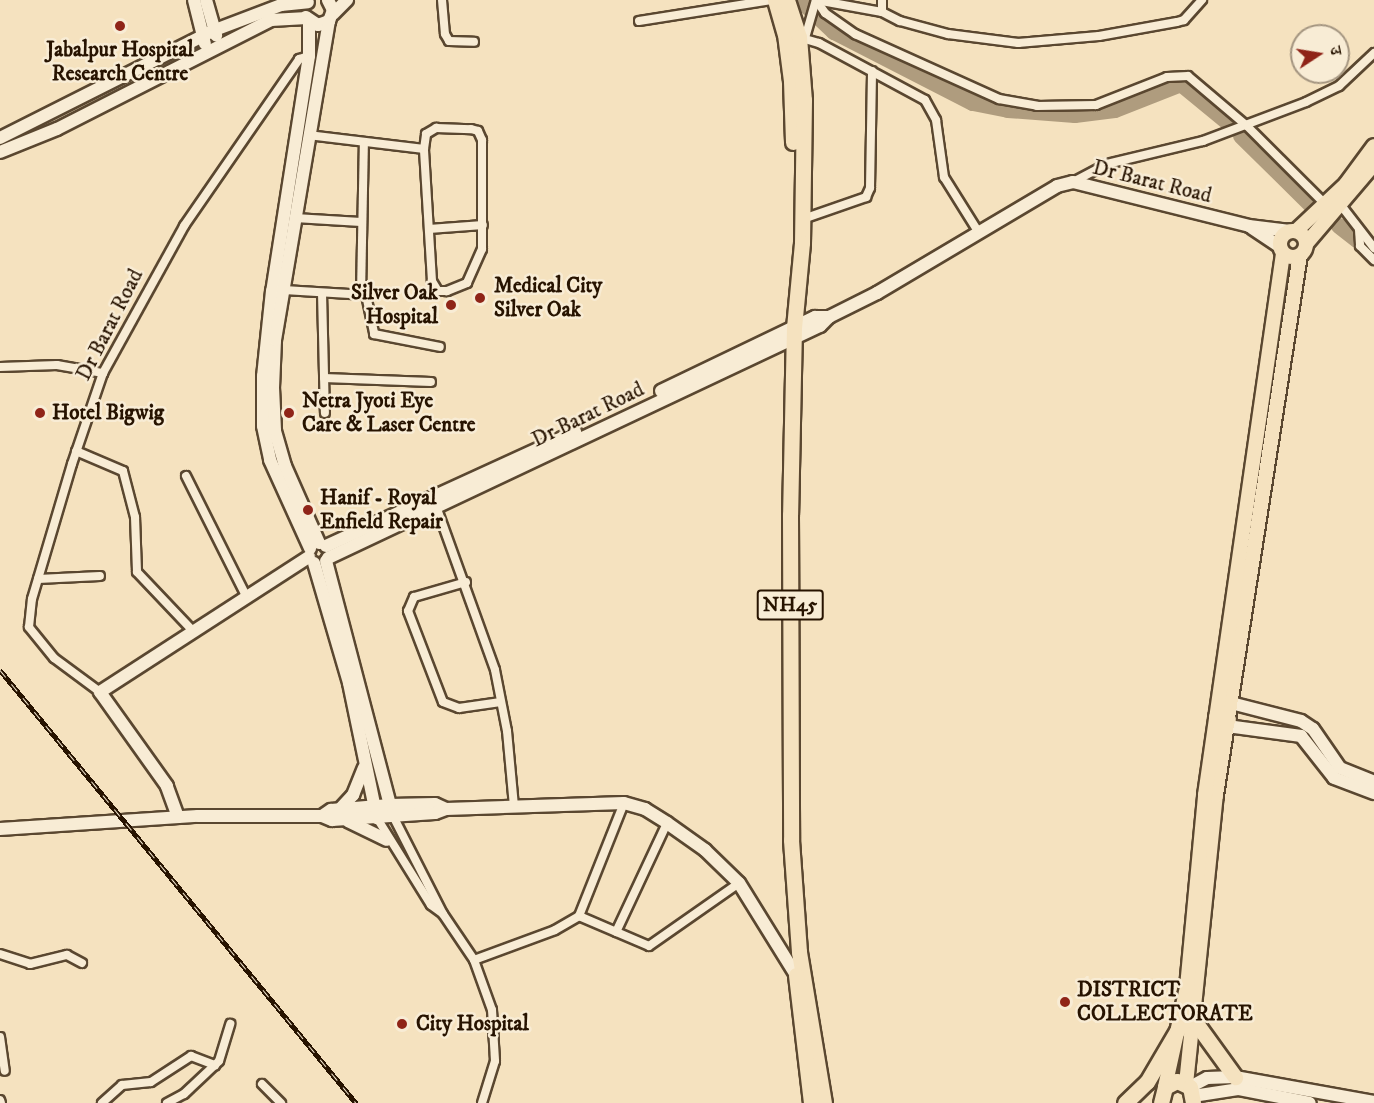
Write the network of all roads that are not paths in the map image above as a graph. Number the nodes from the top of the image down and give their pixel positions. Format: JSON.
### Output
{"nodes":[{"id":1,"x":194,"y":0,"type":"edge"},
{"id":2,"x":206,"y":0,"type":"edge"},
{"id":3,"x":328,"y":0,"type":"edge"},
{"id":4,"x":346,"y":0,"type":"edge"},
{"id":5,"x":442,"y":0,"type":"edge"},
{"id":6,"x":773,"y":0,"type":"edge"},
{"id":7,"x":787,"y":0,"type":"edge"},
{"id":8,"x":816,"y":0,"type":"edge"},
{"id":9,"x":882,"y":0,"type":"edge"},
{"id":10,"x":1202,"y":0,"type":"edge"},
{"id":11,"x":309,"y":1,"type":"edge"},
{"id":12,"x":882,"y":12,"type":"junction"},
{"id":13,"x":331,"y":17,"type":"junction"},
{"id":14,"x":308,"y":20,"type":"junction"},
{"id":15,"x":639,"y":21,"type":"dead end"},
{"id":16,"x":215,"y":30,"type":"junction"},
{"id":17,"x":203,"y":37,"type":"junction"},
{"id":18,"x":796,"y":37,"type":"junction"},
{"id":19,"x":474,"y":42,"type":"dead end"},
{"id":20,"x":219,"y":46,"type":"junction"},
{"id":21,"x":208,"y":53,"type":"junction"},
{"id":22,"x":1374,"y":53,"type":"edge"},
{"id":23,"x":309,"y":56,"type":"junction"},
{"id":24,"x":872,"y":71,"type":"junction"},
{"id":25,"x":1247,"y":126,"type":"junction"},
{"id":26,"x":308,"y":135,"type":"junction"},
{"id":27,"x":0,"y":138,"type":"edge"},
{"id":28,"x":364,"y":142,"type":"junction"},
{"id":29,"x":1374,"y":146,"type":"edge"},
{"id":30,"x":424,"y":149,"type":"junction"},
{"id":31,"x":0,"y":153,"type":"edge"},
{"id":32,"x":1369,"y":170,"type":"edge"},
{"id":33,"x":1073,"y":182,"type":"junction"},
{"id":34,"x":1333,"y":204,"type":"junction"},
{"id":35,"x":296,"y":218,"type":"junction"},
{"id":36,"x":803,"y":219,"type":"junction"},
{"id":37,"x":361,"y":222,"type":"junction"},
{"id":38,"x":483,"y":225,"type":"junction"},
{"id":39,"x":1249,"y":226,"type":"junction"},
{"id":40,"x":429,"y":229,"type":"junction"},
{"id":41,"x":1359,"y":229,"type":"junction"},
{"id":42,"x":1292,"y":231,"type":"junction"},
{"id":43,"x":979,"y":233,"type":"junction"},
{"id":44,"x":1374,"y":248,"type":"edge"},
{"id":45,"x":1281,"y":250,"type":"junction"},
{"id":46,"x":1303,"y":250,"type":"junction"},
{"id":47,"x":799,"y":258,"type":"junction"},
{"id":48,"x":1374,"y":260,"type":"edge"},
{"id":49,"x":284,"y":290,"type":"junction"},
{"id":50,"x":322,"y":293,"type":"junction"},
{"id":51,"x":361,"y":294,"type":"junction"},
{"id":52,"x":794,"y":332,"type":"junction"},
{"id":53,"x":440,"y":347,"type":"dead end"},
{"id":54,"x":0,"y":366,"type":"edge"},
{"id":55,"x":103,"y":373,"type":"junction"},
{"id":56,"x":324,"y":378,"type":"junction"},
{"id":57,"x":431,"y":382,"type":"dead end"},
{"id":58,"x":325,"y":413,"type":"dead end"},
{"id":59,"x":76,"y":451,"type":"junction"},
{"id":60,"x":186,"y":476,"type":"dead end"},
{"id":61,"x":436,"y":506,"type":"junction"},
{"id":62,"x":319,"y":554,"type":"junction"},
{"id":63,"x":100,"y":576,"type":"dead end"},
{"id":64,"x":38,"y":579,"type":"junction"},
{"id":65,"x":466,"y":582,"type":"junction"},
{"id":66,"x":246,"y":596,"type":"junction"},
{"id":67,"x":193,"y":631,"type":"junction"},
{"id":68,"x":100,"y":692,"type":"junction"},
{"id":69,"x":501,"y":702,"type":"junction"},
{"id":70,"x":1231,"y":703,"type":"junction"},
{"id":71,"x":1224,"y":721,"type":"junction"},
{"id":72,"x":365,"y":763,"type":"junction"},
{"id":73,"x":1374,"y":782,"type":"edge"},
{"id":74,"x":1374,"y":793,"type":"edge"},
{"id":75,"x":624,"y":803,"type":"junction"},
{"id":76,"x":514,"y":807,"type":"junction"},
{"id":77,"x":391,"y":811,"type":"junction"},
{"id":78,"x":375,"y":812,"type":"junction"},
{"id":79,"x":341,"y":814,"type":"junction"},
{"id":80,"x":178,"y":817,"type":"junction"},
{"id":81,"x":667,"y":823,"type":"junction"},
{"id":82,"x":0,"y":829,"type":"edge"},
{"id":83,"x":387,"y":840,"type":"junction"},
{"id":84,"x":739,"y":883,"type":"junction"},
{"id":85,"x":442,"y":914,"type":"junction"},
{"id":86,"x":579,"y":916,"type":"junction"},
{"id":87,"x":616,"y":932,"type":"junction"},
{"id":88,"x":0,"y":954,"type":"edge"},
{"id":89,"x":474,"y":960,"type":"junction"},
{"id":90,"x":82,"y":963,"type":"dead end"},
{"id":91,"x":800,"y":977,"type":"junction"},
{"id":92,"x":1187,"y":1022,"type":"junction"},
{"id":93,"x":230,"y":1024,"type":"dead end"},
{"id":94,"x":0,"y":1037,"type":"edge"},
{"id":95,"x":215,"y":1065,"type":"junction"},
{"id":96,"x":5,"y":1071,"type":"dead end"},
{"id":97,"x":1235,"y":1077,"type":"junction"},
{"id":98,"x":262,"y":1084,"type":"dead end"},
{"id":99,"x":1190,"y":1093,"type":"edge"},
{"id":100,"x":1160,"y":1098,"type":"edge"},
{"id":101,"x":1374,"y":1102,"type":"edge"},
{"id":102,"x":102,"y":1103,"type":"edge"},
{"id":103,"x":167,"y":1103,"type":"edge"},
{"id":104,"x":281,"y":1103,"type":"edge"},
{"id":105,"x":482,"y":1103,"type":"edge"},
{"id":106,"x":812,"y":1103,"type":"edge"},
{"id":107,"x":824,"y":1103,"type":"edge"},
{"id":108,"x":1125,"y":1103,"type":"edge"},
{"id":109,"x":1310,"y":1103,"type":"edge"}],
"edges":[{"from":1,"to":17,"type":"street"},
{"from":2,"to":16,"type":"street"},
{"from":3,"to":13,"type":"street"},
{"from":4,"to":13,"type":"street"},
{"from":5,"to":19,"type":"street"},
{"from":6,"to":15,"type":"street"},
{"from":6,"to":18,"type":"highway","number":"NH45"},
{"from":7,"to":18,"type":"highway","number":"NH45"},
{"from":8,"to":12,"type":"street"},
{"from":8,"to":18,"type":"street"},
{"from":8,"to":25,"type":"street"},
{"from":9,"to":12,"type":"street"},
{"from":10,"to":12,"type":"street"},
{"from":11,"to":14,"type":"street"},
{"from":11,"to":16,"type":"street"},
{"from":13,"to":14,"type":"street"},
{"from":13,"to":26,"type":"street"},
{"from":14,"to":20,"type":"street"},
{"from":14,"to":23,"type":"street"},
{"from":16,"to":17,"type":"street"},
{"from":16,"to":20,"type":"street"},
{"from":17,"to":21,"type":"street"},
{"from":17,"to":27,"type":"street"},
{"from":18,"to":24,"type":"street"},
{"from":18,"to":36,"type":"highway","number":"NH45"},
{"from":18,"to":47,"type":"highway","number":"NH45"},
{"from":20,"to":21,"type":"street"},
{"from":21,"to":31,"type":"street"},
{"from":22,"to":25,"type":"street"},
{"from":23,"to":55,"type":"street","name":"Dr Barat Road"},
{"from":23,"to":62,"type":"street"},
{"from":24,"to":36,"type":"street"},
{"from":24,"to":43,"type":"street"},
{"from":25,"to":33,"type":"street"},
{"from":25,"to":34,"type":"street"},
{"from":26,"to":28,"type":"street"},
{"from":26,"to":35,"type":"street"},
{"from":28,"to":30,"type":"street"},
{"from":28,"to":37,"type":"street"},
{"from":29,"to":32,"type":"main road"},
{"from":30,"to":38,"type":"street"},
{"from":30,"to":40,"type":"street"},
{"from":32,"to":34,"type":"main road"},
{"from":33,"to":39,"type":"street","name":"Dr Barat Road"},
{"from":33,"to":43,"type":"street","name":"Dr Barat Road"},
{"from":34,"to":41,"type":"street"},
{"from":34,"to":42,"type":"main road"},
{"from":34,"to":46,"type":"main road"},
{"from":35,"to":37,"type":"street"},
{"from":35,"to":49,"type":"street"},
{"from":36,"to":47,"type":"highway","number":"NH45"},
{"from":37,"to":51,"type":"street"},
{"from":38,"to":40,"type":"street"},
{"from":38,"to":40,"type":"street"},
{"from":39,"to":42,"type":"street","name":"Dr Barat Road"},
{"from":39,"to":45,"type":"street","name":"Dr Barat Road"},
{"from":41,"to":44,"type":"street"},
{"from":41,"to":48,"type":"street"},
{"from":42,"to":45,"type":"main road"},
{"from":42,"to":46,"type":"main road"},
{"from":43,"to":52,"type":"street","name":"Dr Barat Road"},
{"from":45,"to":46,"type":"main road"},
{"from":45,"to":71,"type":"main road"},
{"from":46,"to":70,"type":"main road"},
{"from":47,"to":52,"type":"highway","number":"NH45"},
{"from":49,"to":50,"type":"street"},
{"from":49,"to":62,"type":"street"},
{"from":50,"to":51,"type":"street"},
{"from":50,"to":56,"type":"street"},
{"from":51,"to":53,"type":"street"},
{"from":52,"to":61,"type":"street","name":"Dr Barat Road"},
{"from":52,"to":62,"type":"street","name":"Dr Barat Road"},
{"from":52,"to":91,"type":"highway","number":"NH45"},
{"from":54,"to":55,"type":"street"},
{"from":55,"to":59,"type":"street","name":"Dr Barat Road"},
{"from":56,"to":57,"type":"street"},
{"from":56,"to":58,"type":"street"},
{"from":59,"to":64,"type":"street","name":"Dr Barat Road"},
{"from":59,"to":67,"type":"street"},
{"from":60,"to":66,"type":"street"},
{"from":61,"to":62,"type":"street","name":"Dr Barat Road"},
{"from":61,"to":65,"type":"street"},
{"from":62,"to":66,"type":"street","name":"Dr Barat Road"},
{"from":62,"to":72,"type":"street"},
{"from":62,"to":77,"type":"street"},
{"from":63,"to":64,"type":"street"},
{"from":64,"to":68,"type":"street","name":"Dr Barat Road"},
{"from":65,"to":69,"type":"street"},
{"from":65,"to":69,"type":"street"},
{"from":66,"to":67,"type":"street","name":"Dr Barat Road"},
{"from":67,"to":68,"type":"street","name":"Dr Barat Road"},
{"from":68,"to":80,"type":"street","name":"Dr Barat Road"},
{"from":69,"to":76,"type":"street"},
{"from":70,"to":71,"type":"main road"},
{"from":70,"to":73,"type":"street"},
{"from":71,"to":74,"type":"street"},
{"from":71,"to":92,"type":"main road"},
{"from":72,"to":78,"type":"street"},
{"from":72,"to":79,"type":"street"},
{"from":75,"to":76,"type":"street"},
{"from":75,"to":81,"type":"street"},
{"from":75,"to":86,"type":"street"},
{"from":76,"to":77,"type":"street"},
{"from":77,"to":78,"type":"street"},
{"from":77,"to":85,"type":"street"},
{"from":78,"to":79,"type":"street"},
{"from":78,"to":83,"type":"street"},
{"from":79,"to":80,"type":"street"},
{"from":79,"to":83,"type":"street"},
{"from":80,"to":82,"type":"street"},
{"from":81,"to":84,"type":"street"},
{"from":81,"to":87,"type":"street"},
{"from":83,"to":85,"type":"street"},
{"from":84,"to":87,"type":"street"},
{"from":84,"to":91,"type":"street"},
{"from":85,"to":89,"type":"street"},
{"from":86,"to":87,"type":"street"},
{"from":86,"to":89,"type":"street"},
{"from":88,"to":90,"type":"street"},
{"from":89,"to":105,"type":"street"},
{"from":91,"to":106,"type":"highway","number":"NH45"},
{"from":91,"to":107,"type":"highway","number":"NH45"},
{"from":92,"to":97,"type":"highway"},
{"from":92,"to":99,"type":"main road"},
{"from":92,"to":100,"type":"main road"},
{"from":92,"to":108,"type":"highway"},
{"from":93,"to":95,"type":"street"},
{"from":94,"to":96,"type":"street"},
{"from":95,"to":102,"type":"street"},
{"from":95,"to":103,"type":"street"},
{"from":97,"to":99,"type":"street"},
{"from":97,"to":101,"type":"street"},
{"from":98,"to":104,"type":"street"},
{"from":99,"to":100,"type":"highway"},
{"from":99,"to":109,"type":"street"}]}
